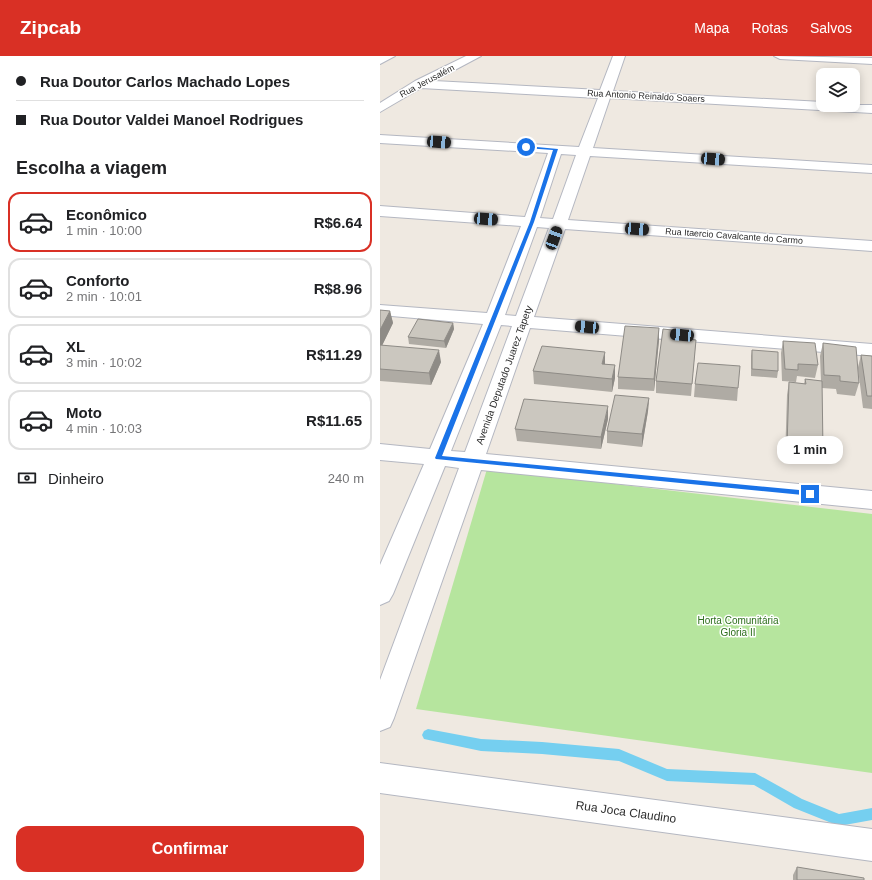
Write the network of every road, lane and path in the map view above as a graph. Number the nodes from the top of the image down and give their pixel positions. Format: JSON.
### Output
{"nodes":[{"id":1,"x":389,"y":56,"type":"edge"},
{"id":2,"x":475,"y":56,"type":"edge"},
{"id":3,"x":619,"y":56,"type":"edge"},
{"id":4,"x":780,"y":56,"type":"edge"},
{"id":5,"x":380,"y":61,"type":"edge"},
{"id":6,"x":872,"y":61,"type":"edge"},
{"id":7,"x":419,"y":84,"type":"junction"},
{"id":8,"x":605,"y":94,"type":"junction"},
{"id":9,"x":380,"y":108,"type":"edge"},
{"id":10,"x":872,"y":109,"type":"edge"},
{"id":11,"x":380,"y":139,"type":"edge"},
{"id":12,"x":556,"y":149,"type":"junction"},
{"id":13,"x":585,"y":151,"type":"junction"},
{"id":14,"x":872,"y":169,"type":"edge"},
{"id":15,"x":380,"y":212,"type":"edge"},
{"id":16,"x":532,"y":222,"type":"junction"},
{"id":17,"x":559,"y":224,"type":"junction"},
{"id":18,"x":872,"y":246,"type":"edge"},
{"id":19,"x":380,"y":310,"type":"edge"},
{"id":20,"x":494,"y":319,"type":"junction"},
{"id":21,"x":523,"y":322,"type":"junction"},
{"id":22,"x":872,"y":350,"type":"edge"},
{"id":23,"x":380,"y":452,"type":"edge"},
{"id":24,"x":438,"y":458,"type":"junction"},
{"id":25,"x":472,"y":461,"type":"junction"},
{"id":26,"x":872,"y":500,"type":"edge"},
{"id":27,"x":380,"y":594,"type":"edge"},
{"id":28,"x":380,"y":718,"type":"edge"},
{"id":29,"x":380,"y":778,"type":"edge"},
{"id":30,"x":872,"y":845,"type":"edge"}],
"edges":[{"from":1,"to":5,"type":"street"},
{"from":2,"to":7,"type":"street","name":"Rua Jerusalém"},
{"from":3,"to":8,"type":"street","name":"Avenida Deputado Juarez Tapety"},
{"from":4,"to":6,"type":"street"},
{"from":7,"to":8,"type":"street","name":"Rua Antonio Reinaldo Soaers"},
{"from":7,"to":9,"type":"street","name":"Rua Jerusalém"},
{"from":8,"to":10,"type":"street","name":"Rua Antonio Reinaldo Soaers"},
{"from":8,"to":13,"type":"street","name":"Avenida Deputado Juarez Tapety"},
{"from":11,"to":12,"type":"street"},
{"from":12,"to":13,"type":"street"},
{"from":12,"to":16,"type":"street"},
{"from":13,"to":14,"type":"street"},
{"from":13,"to":17,"type":"street","name":"Avenida Deputado Juarez Tapety"},
{"from":15,"to":16,"type":"street","name":"Rua Itaercio Cavalcante do Carmo"},
{"from":16,"to":17,"type":"street","name":"Rua Itaercio Cavalcante do Carmo"},
{"from":16,"to":20,"type":"street"},
{"from":17,"to":18,"type":"street","name":"Rua Itaercio Cavalcante do Carmo"},
{"from":17,"to":21,"type":"street","name":"Avenida Deputado Juarez Tapety"},
{"from":19,"to":20,"type":"street"},
{"from":20,"to":21,"type":"street"},
{"from":20,"to":24,"type":"street"},
{"from":21,"to":22,"type":"street"},
{"from":21,"to":25,"type":"street","name":"Avenida Deputado Juarez Tapety"},
{"from":23,"to":24,"type":"street"},
{"from":24,"to":25,"type":"street"},
{"from":24,"to":27,"type":"street"},
{"from":25,"to":26,"type":"street"},
{"from":25,"to":28,"type":"street","name":"Avenida Deputado Juarez Tapety"},
{"from":29,"to":30,"type":"street","name":"Rua Joca Claudino"}]}
